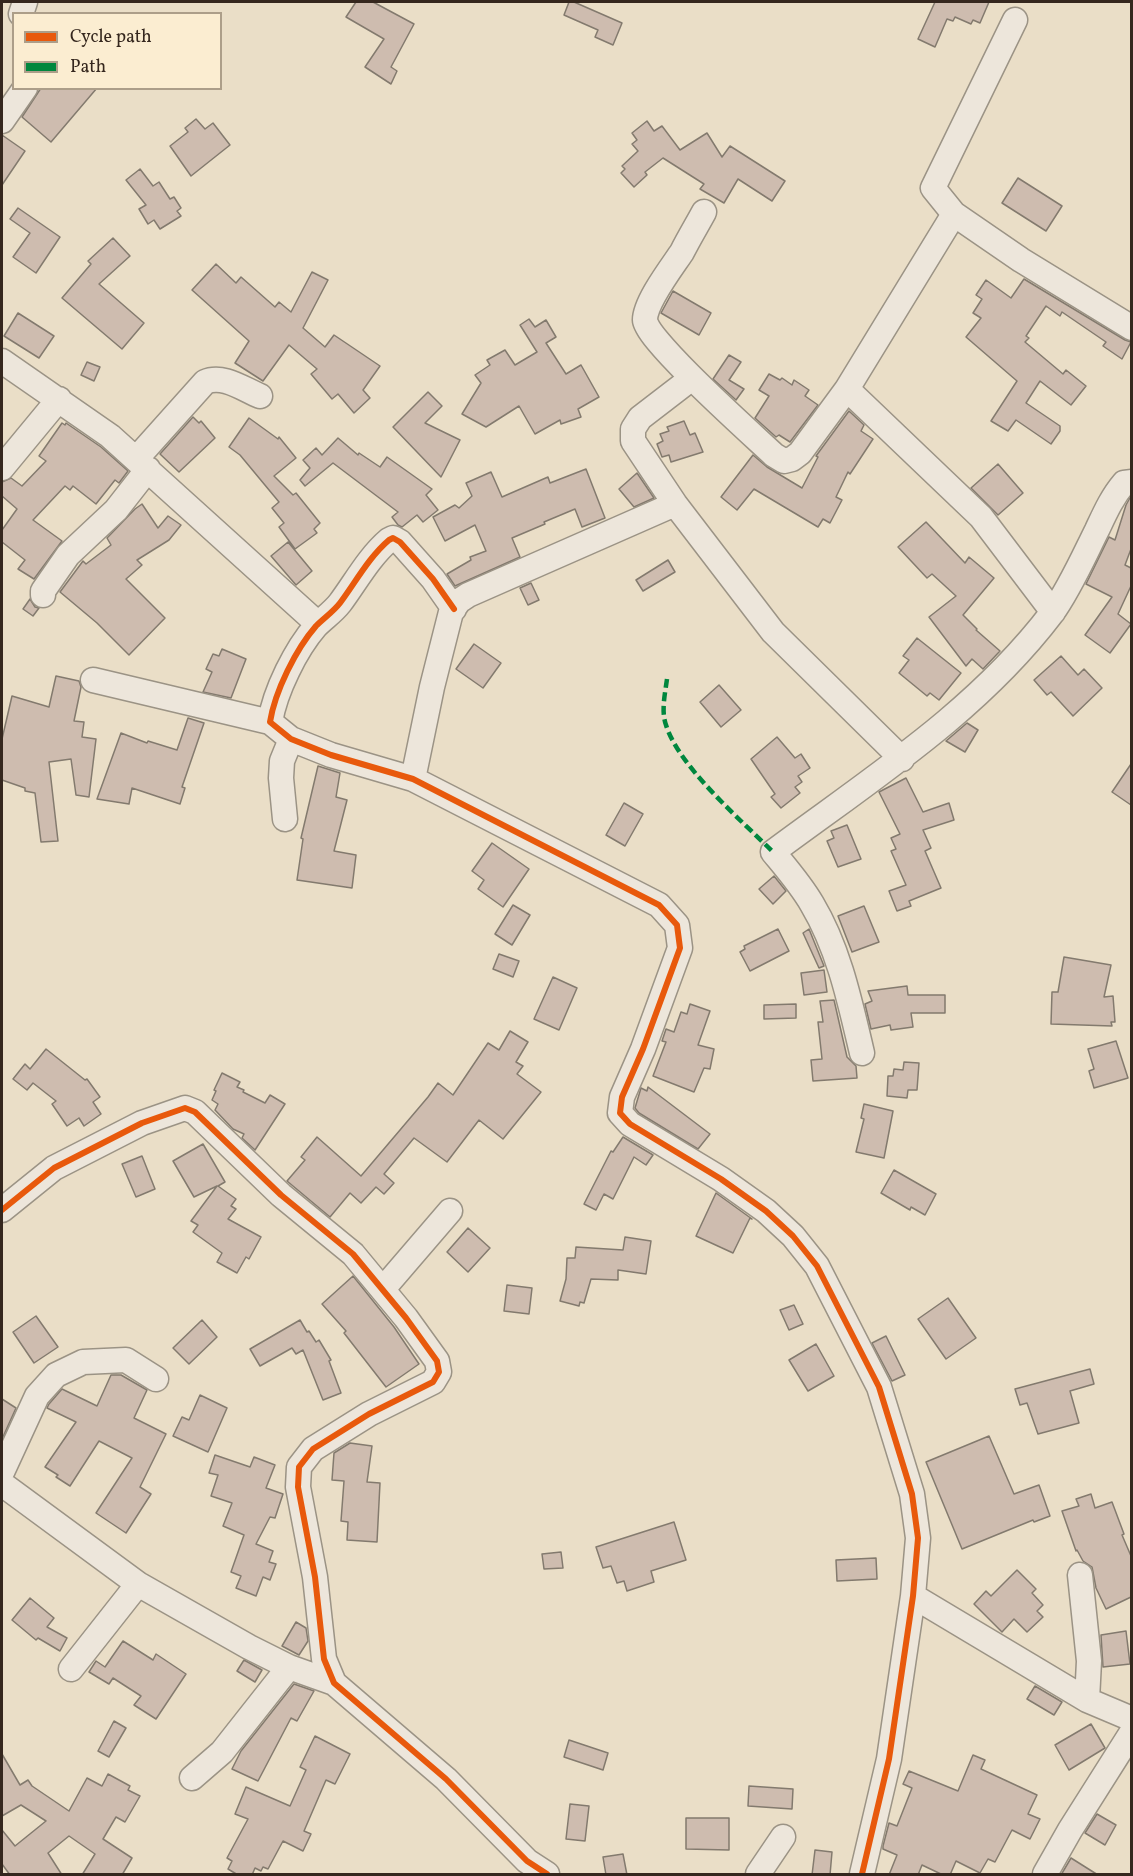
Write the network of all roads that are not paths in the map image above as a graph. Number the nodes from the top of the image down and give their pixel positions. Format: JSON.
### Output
{"nodes":[{"id":1,"x":1015,"y":20,"type":"dead end"},
{"id":2,"x":24,"y":90,"type":"edge"},
{"id":3,"x":2,"y":121,"type":"edge"},
{"id":4,"x":704,"y":212,"type":"dead end"},
{"id":5,"x":954,"y":214,"type":"junction"},
{"id":6,"x":1131,"y":328,"type":"edge"},
{"id":7,"x":2,"y":361,"type":"edge"},
{"id":8,"x":692,"y":378,"type":"junction"},
{"id":9,"x":847,"y":389,"type":"junction"},
{"id":10,"x":260,"y":396,"type":"dead end"},
{"id":11,"x":59,"y":399,"type":"junction"},
{"id":12,"x":143,"y":464,"type":"junction"},
{"id":13,"x":2,"y":468,"type":"edge"},
{"id":14,"x":1131,"y":482,"type":"edge"},
{"id":15,"x":675,"y":504,"type":"junction"},
{"id":16,"x":43,"y":595,"type":"dead end"},
{"id":17,"x":454,"y":609,"type":"junction"},
{"id":18,"x":1053,"y":612,"type":"junction"},
{"id":19,"x":318,"y":624,"type":"junction"},
{"id":20,"x":93,"y":680,"type":"dead end"},
{"id":21,"x":270,"y":722,"type":"junction"},
{"id":22,"x":291,"y":739,"type":"junction"},
{"id":23,"x":902,"y":759,"type":"junction"},
{"id":24,"x":413,"y":779,"type":"junction"},
{"id":25,"x":285,"y":819,"type":"dead end"},
{"id":26,"x":862,"y":1053,"type":"dead end"},
{"id":27,"x":2,"y":1210,"type":"edge"},
{"id":28,"x":450,"y":1211,"type":"dead end"},
{"id":29,"x":383,"y":1289,"type":"junction"},
{"id":30,"x":156,"y":1379,"type":"dead end"},
{"id":31,"x":2,"y":1472,"type":"edge"},
{"id":32,"x":2,"y":1484,"type":"edge"},
{"id":33,"x":1080,"y":1575,"type":"dead end"},
{"id":34,"x":138,"y":1584,"type":"junction"},
{"id":35,"x":913,"y":1596,"type":"junction"},
{"id":36,"x":289,"y":1667,"type":"junction"},
{"id":37,"x":71,"y":1669,"type":"dead end"},
{"id":38,"x":334,"y":1683,"type":"junction"},
{"id":39,"x":1087,"y":1700,"type":"junction"},
{"id":40,"x":1131,"y":1719,"type":"edge"},
{"id":41,"x":1131,"y":1732,"type":"edge"},
{"id":42,"x":192,"y":1778,"type":"dead end"},
{"id":43,"x":783,"y":1837,"type":"dead end"},
{"id":44,"x":547,"y":1875,"type":"edge"},
{"id":45,"x":758,"y":1875,"type":"edge"},
{"id":46,"x":862,"y":1875,"type":"edge"},
{"id":47,"x":1045,"y":1875,"type":"edge"}],
"edges":[{"from":1,"to":5,"type":"street"},
{"from":2,"to":3,"type":"street"},
{"from":4,"to":8,"type":"street"},
{"from":5,"to":6,"type":"street"},
{"from":5,"to":9,"type":"street"},
{"from":7,"to":11,"type":"street"},
{"from":8,"to":9,"type":"street"},
{"from":8,"to":15,"type":"street"},
{"from":9,"to":18,"type":"street"},
{"from":10,"to":12,"type":"street"},
{"from":11,"to":12,"type":"street"},
{"from":11,"to":13,"type":"street"},
{"from":12,"to":16,"type":"street"},
{"from":12,"to":19,"type":"street"},
{"from":14,"to":18,"type":"street"},
{"from":15,"to":17,"type":"street"},
{"from":15,"to":23,"type":"street"},
{"from":17,"to":19,"type":"street"},
{"from":17,"to":24,"type":"street"},
{"from":18,"to":23,"type":"street"},
{"from":19,"to":21,"type":"street"},
{"from":20,"to":21,"type":"street"},
{"from":21,"to":22,"type":"street"},
{"from":22,"to":24,"type":"street"},
{"from":22,"to":25,"type":"street"},
{"from":23,"to":26,"type":"street"},
{"from":24,"to":35,"type":"street"},
{"from":27,"to":29,"type":"street"},
{"from":28,"to":29,"type":"street"},
{"from":29,"to":38,"type":"street"},
{"from":30,"to":31,"type":"street"},
{"from":32,"to":34,"type":"street"},
{"from":33,"to":39,"type":"street"},
{"from":34,"to":36,"type":"street"},
{"from":34,"to":37,"type":"street"},
{"from":35,"to":39,"type":"street"},
{"from":35,"to":46,"type":"street"},
{"from":36,"to":38,"type":"street"},
{"from":36,"to":42,"type":"street"},
{"from":38,"to":44,"type":"street"},
{"from":39,"to":40,"type":"street"},
{"from":41,"to":47,"type":"street"},
{"from":43,"to":45,"type":"street"}]}
